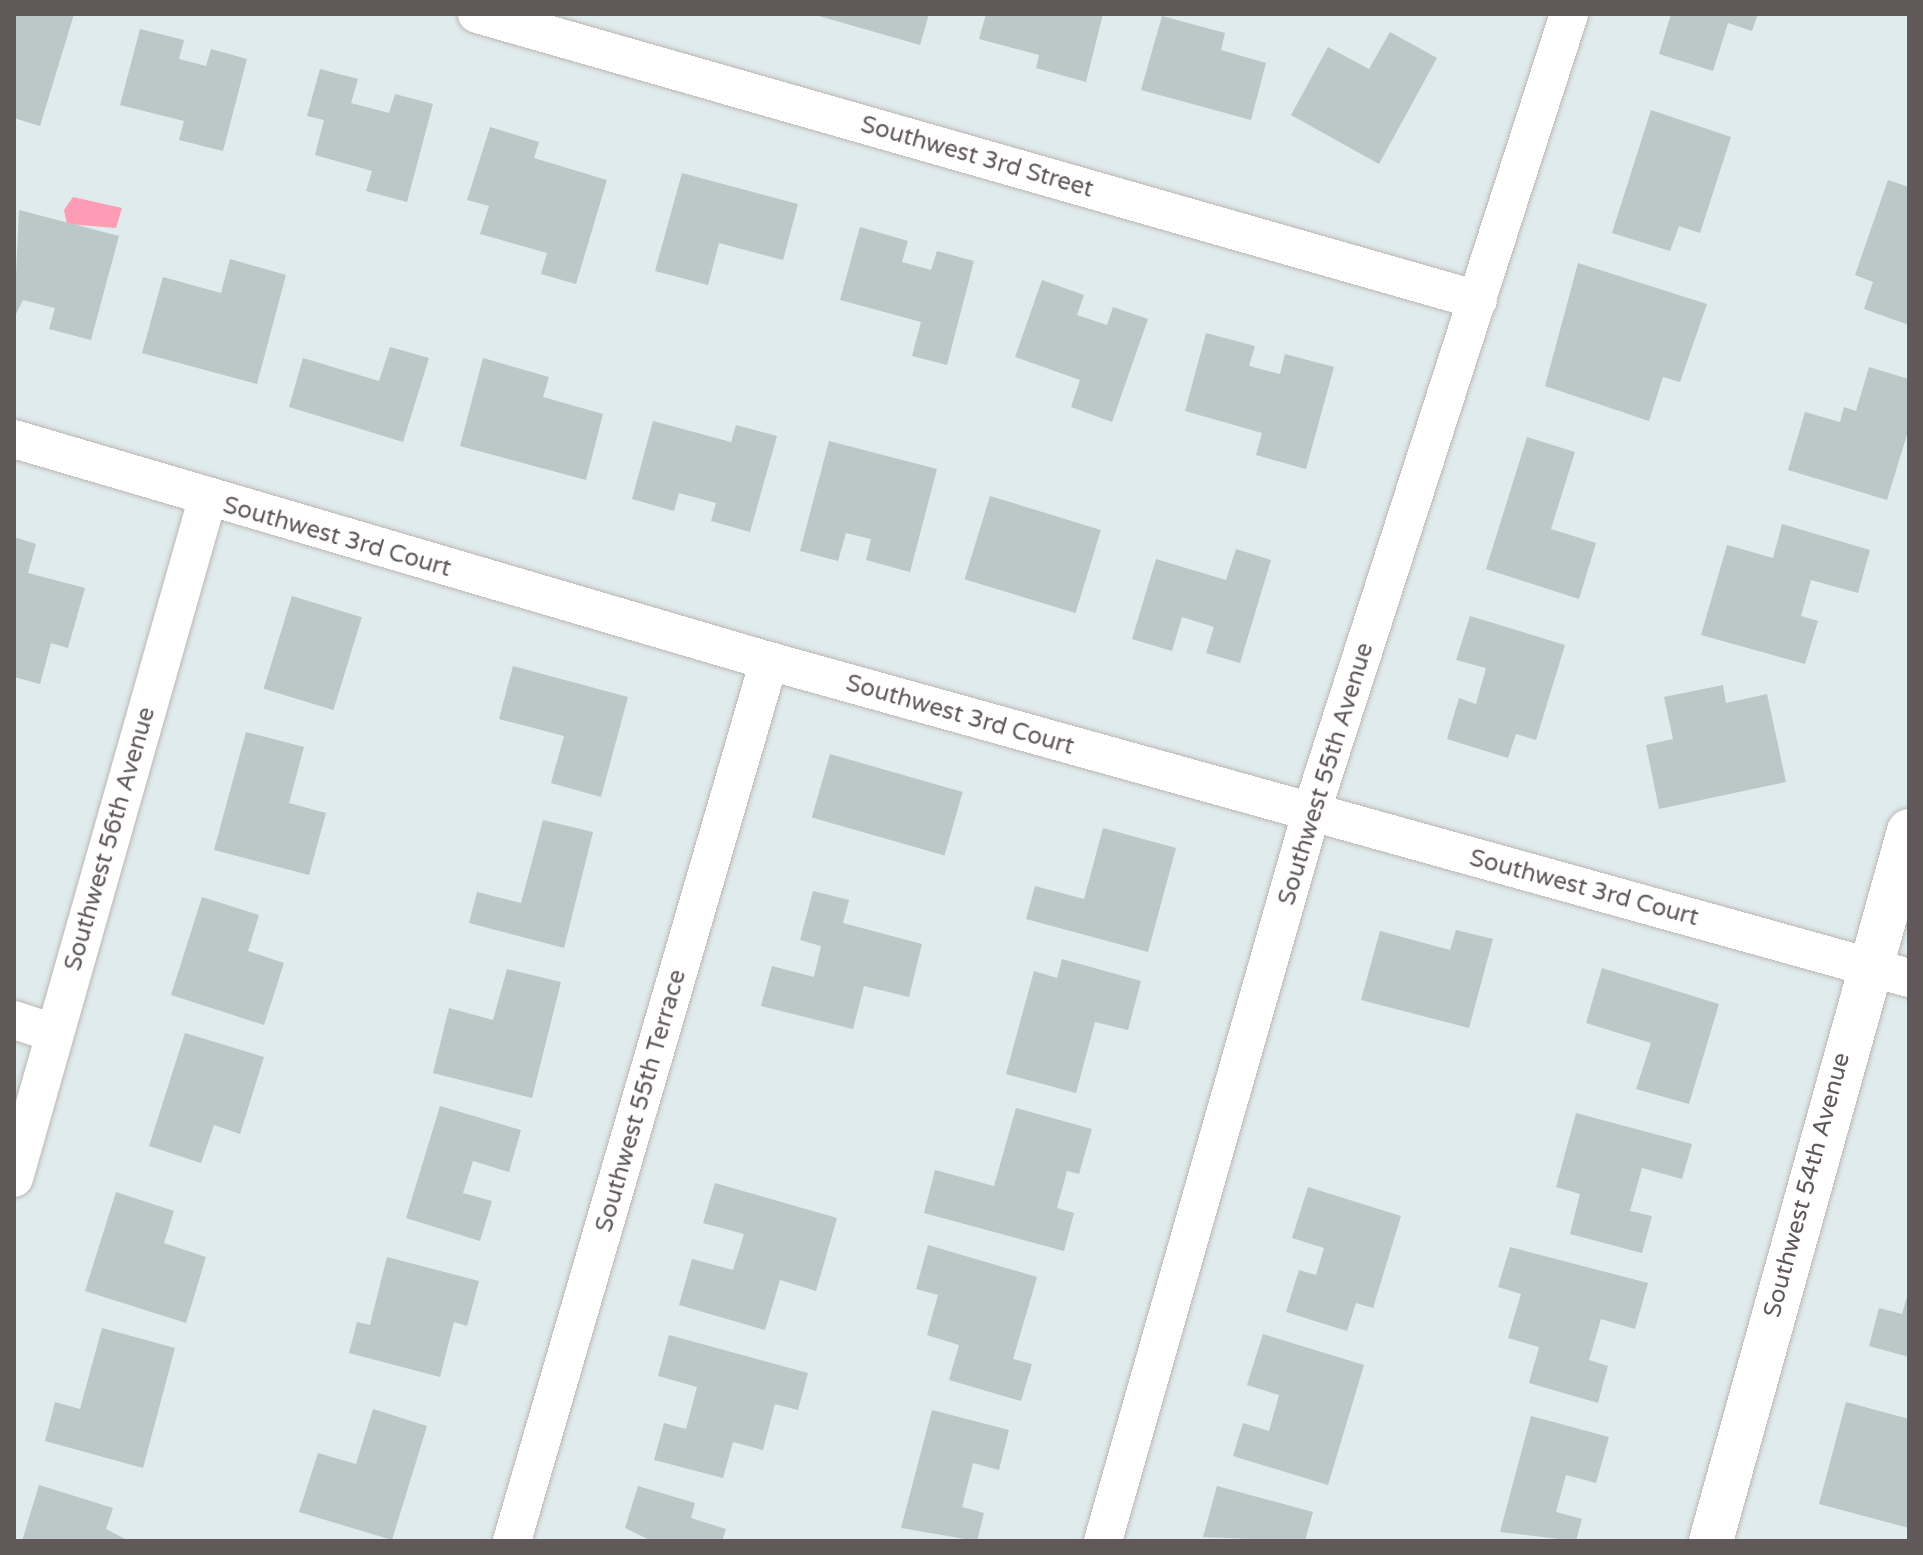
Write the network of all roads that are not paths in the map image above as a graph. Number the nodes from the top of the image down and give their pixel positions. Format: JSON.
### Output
{"nodes":[{"id":1,"x":477,"y":14,"type":"edge"},
{"id":2,"x":1569,"y":14,"type":"edge"},
{"id":3,"x":1478,"y":300,"type":"junction"},
{"id":4,"x":14,"y":439,"type":"edge"},
{"id":5,"x":207,"y":500,"type":"junction"},
{"id":6,"x":769,"y":661,"type":"junction"},
{"id":7,"x":1311,"y":813,"type":"junction"},
{"id":8,"x":1909,"y":831,"type":"edge"},
{"id":9,"x":1866,"y":966,"type":"junction"},
{"id":10,"x":1909,"y":978,"type":"edge"},
{"id":11,"x":14,"y":1020,"type":"edge"},
{"id":12,"x":54,"y":1033,"type":"junction"},
{"id":13,"x":14,"y":1178,"type":"edge"},
{"id":14,"x":512,"y":1541,"type":"edge"},
{"id":15,"x":1103,"y":1541,"type":"edge"},
{"id":16,"x":1711,"y":1541,"type":"edge"}],
"edges":[{"from":1,"to":3,"type":"street","name":"Southwest 3rd Street"},
{"from":2,"to":3,"type":"street","name":"Southwest 55th Avenue"},
{"from":3,"to":7,"type":"street","name":"Southwest 55th Avenue"},
{"from":4,"to":5,"type":"street","name":"Southwest 3rd Court"},
{"from":5,"to":6,"type":"street","name":"Southwest 3rd Court"},
{"from":5,"to":12,"type":"street","name":"Southwest 56th Avenue"},
{"from":6,"to":7,"type":"street","name":"Southwest 3rd Court"},
{"from":6,"to":14,"type":"street","name":"Southwest 55th Terrace"},
{"from":7,"to":9,"type":"street","name":"Southwest 3rd Court"},
{"from":7,"to":15,"type":"street","name":"Southwest 55th Avenue"},
{"from":8,"to":9,"type":"street","name":"Southwest 54th Avenue"},
{"from":9,"to":10,"type":"street","name":"Southwest 3rd Court"},
{"from":9,"to":16,"type":"street","name":"Southwest 54th Avenue"},
{"from":11,"to":12,"type":"street"},
{"from":12,"to":13,"type":"street","name":"Southwest 56th Avenue"}]}
